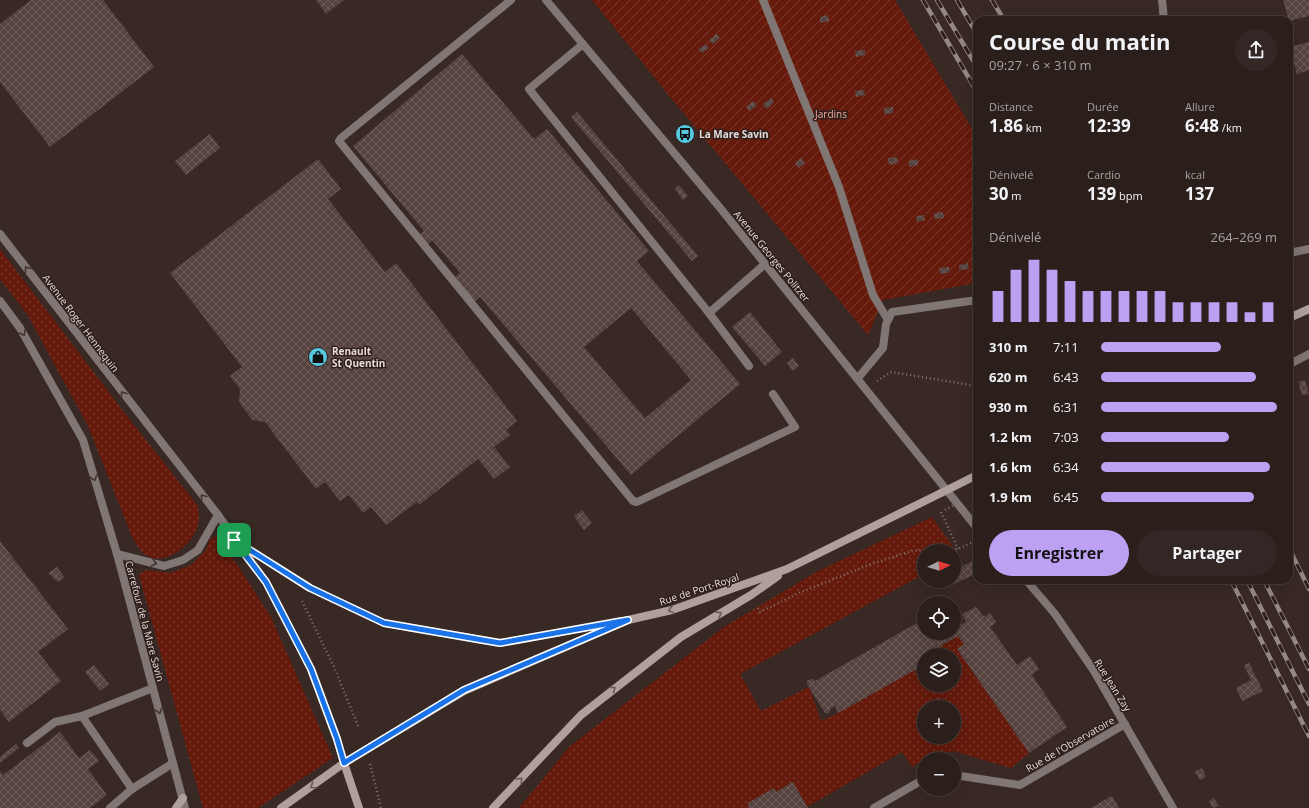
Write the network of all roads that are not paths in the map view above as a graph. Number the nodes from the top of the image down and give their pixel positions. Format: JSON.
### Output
{"nodes":[{"id":1,"x":511,"y":0,"type":"edge"},
{"id":2,"x":546,"y":0,"type":"edge"},
{"id":3,"x":763,"y":0,"type":"edge"},
{"id":4,"x":1162,"y":0,"type":"edge"},
{"id":5,"x":1164,"y":16,"type":"edge"},
{"id":6,"x":583,"y":44,"type":"junction"},
{"id":7,"x":0,"y":234,"type":"edge"},
{"id":8,"x":1309,"y":249,"type":"edge"},
{"id":9,"x":1293,"y":252,"type":"edge"},
{"id":10,"x":765,"y":264,"type":"junction"},
{"id":11,"x":0,"y":301,"type":"edge"},
{"id":12,"x":973,"y":301,"type":"edge"},
{"id":13,"x":1309,"y":308,"type":"edge"},
{"id":14,"x":709,"y":313,"type":"junction"},
{"id":15,"x":1293,"y":316,"type":"edge"},
{"id":16,"x":888,"y":320,"type":"junction"},
{"id":17,"x":1309,"y":354,"type":"edge"},
{"id":18,"x":1293,"y":362,"type":"edge"},
{"id":19,"x":749,"y":366,"type":"dead end"},
{"id":20,"x":858,"y":378,"type":"junction"},
{"id":21,"x":773,"y":394,"type":"dead end"},
{"id":22,"x":973,"y":477,"type":"edge"},
{"id":23,"x":218,"y":515,"type":"junction"},
{"id":24,"x":973,"y":523,"type":"edge"},
{"id":25,"x":234,"y":540,"type":"junction"},
{"id":26,"x":116,"y":554,"type":"junction"},
{"id":27,"x":787,"y":569,"type":"junction"},
{"id":28,"x":1029,"y":584,"type":"edge"},
{"id":29,"x":628,"y":620,"type":"junction"},
{"id":30,"x":153,"y":688,"type":"junction"},
{"id":31,"x":82,"y":716,"type":"junction"},
{"id":32,"x":1125,"y":724,"type":"junction"},
{"id":33,"x":27,"y":743,"type":"dead end"},
{"id":34,"x":173,"y":763,"type":"junction"},
{"id":35,"x":344,"y":763,"type":"junction"},
{"id":36,"x":961,"y":776,"type":"edge"},
{"id":37,"x":917,"y":783,"type":"edge"},
{"id":38,"x":132,"y":789,"type":"junction"},
{"id":39,"x":183,"y":798,"type":"junction"},
{"id":40,"x":110,"y":808,"type":"edge"},
{"id":41,"x":176,"y":808,"type":"edge"},
{"id":42,"x":185,"y":808,"type":"edge"},
{"id":43,"x":281,"y":808,"type":"edge"},
{"id":44,"x":359,"y":808,"type":"edge"},
{"id":45,"x":494,"y":808,"type":"edge"},
{"id":46,"x":874,"y":808,"type":"edge"},
{"id":47,"x":1173,"y":808,"type":"edge"}],
"edges":[{"from":1,"to":21,"type":"street"},
{"from":2,"to":6,"type":"street","name":"Avenue Georges Politzer"},
{"from":3,"to":16,"type":"street"},
{"from":4,"to":5,"type":"street"},
{"from":6,"to":10,"type":"street","name":"Avenue Georges Politzer"},
{"from":6,"to":14,"type":"street"},
{"from":23,"to":7,"type":"street","name":"Avenue Roger Hennequin","one_way":true},
{"from":8,"to":9,"type":"street"},
{"from":10,"to":14,"type":"street"},
{"from":10,"to":20,"type":"street","name":"Avenue Georges Politzer"},
{"from":11,"to":26,"type":"street","name":"Carrefour de la Mare Savin","one_way":true},
{"from":12,"to":16,"type":"street"},
{"from":13,"to":15,"type":"main road"},
{"from":14,"to":19,"type":"street"},
{"from":16,"to":20,"type":"street"},
{"from":17,"to":18,"type":"street"},
{"from":20,"to":24,"type":"street","name":"Avenue Georges Politzer"},
{"from":22,"to":27,"type":"main road","name":"Rue de Port-Royal","bridge":true},
{"from":23,"to":25,"type":"street"},
{"from":26,"to":23,"type":"street","one_way":true},
{"from":25,"to":29,"type":"street"},
{"from":25,"to":35,"type":"street"},
{"from":26,"to":30,"type":"street","name":"Carrefour de la Mare Savin"},
{"from":27,"to":29,"type":"main road","name":"Rue de Port-Royal","one_way":true},
{"from":45,"to":27,"type":"main road","name":"Rue de Port-Royal","one_way":true},
{"from":28,"to":32,"type":"street","name":"Rue Jean Zay"},
{"from":29,"to":35,"type":"main road","name":"Rue de Port-Royal"},
{"from":30,"to":31,"type":"street"},
{"from":30,"to":34,"type":"street","name":"Carrefour de la Mare Savin","one_way":true},
{"from":31,"to":33,"type":"street"},
{"from":31,"to":38,"type":"street"},
{"from":32,"to":36,"type":"street","name":"Rue de l'Observatoire"},
{"from":32,"to":47,"type":"street","name":"Rue Jean Zay"},
{"from":34,"to":38,"type":"street"},
{"from":34,"to":39,"type":"street","name":"Carrefour de la Mare Savin"},
{"from":35,"to":43,"type":"main road","name":"Rue de Port-Royal","one_way":true},
{"from":35,"to":44,"type":"main road"},
{"from":37,"to":46,"type":"street"},
{"from":38,"to":40,"type":"street"},
{"from":39,"to":41,"type":"main road"},
{"from":39,"to":42,"type":"street","name":"Carrefour de la Mare Savin"}]}
